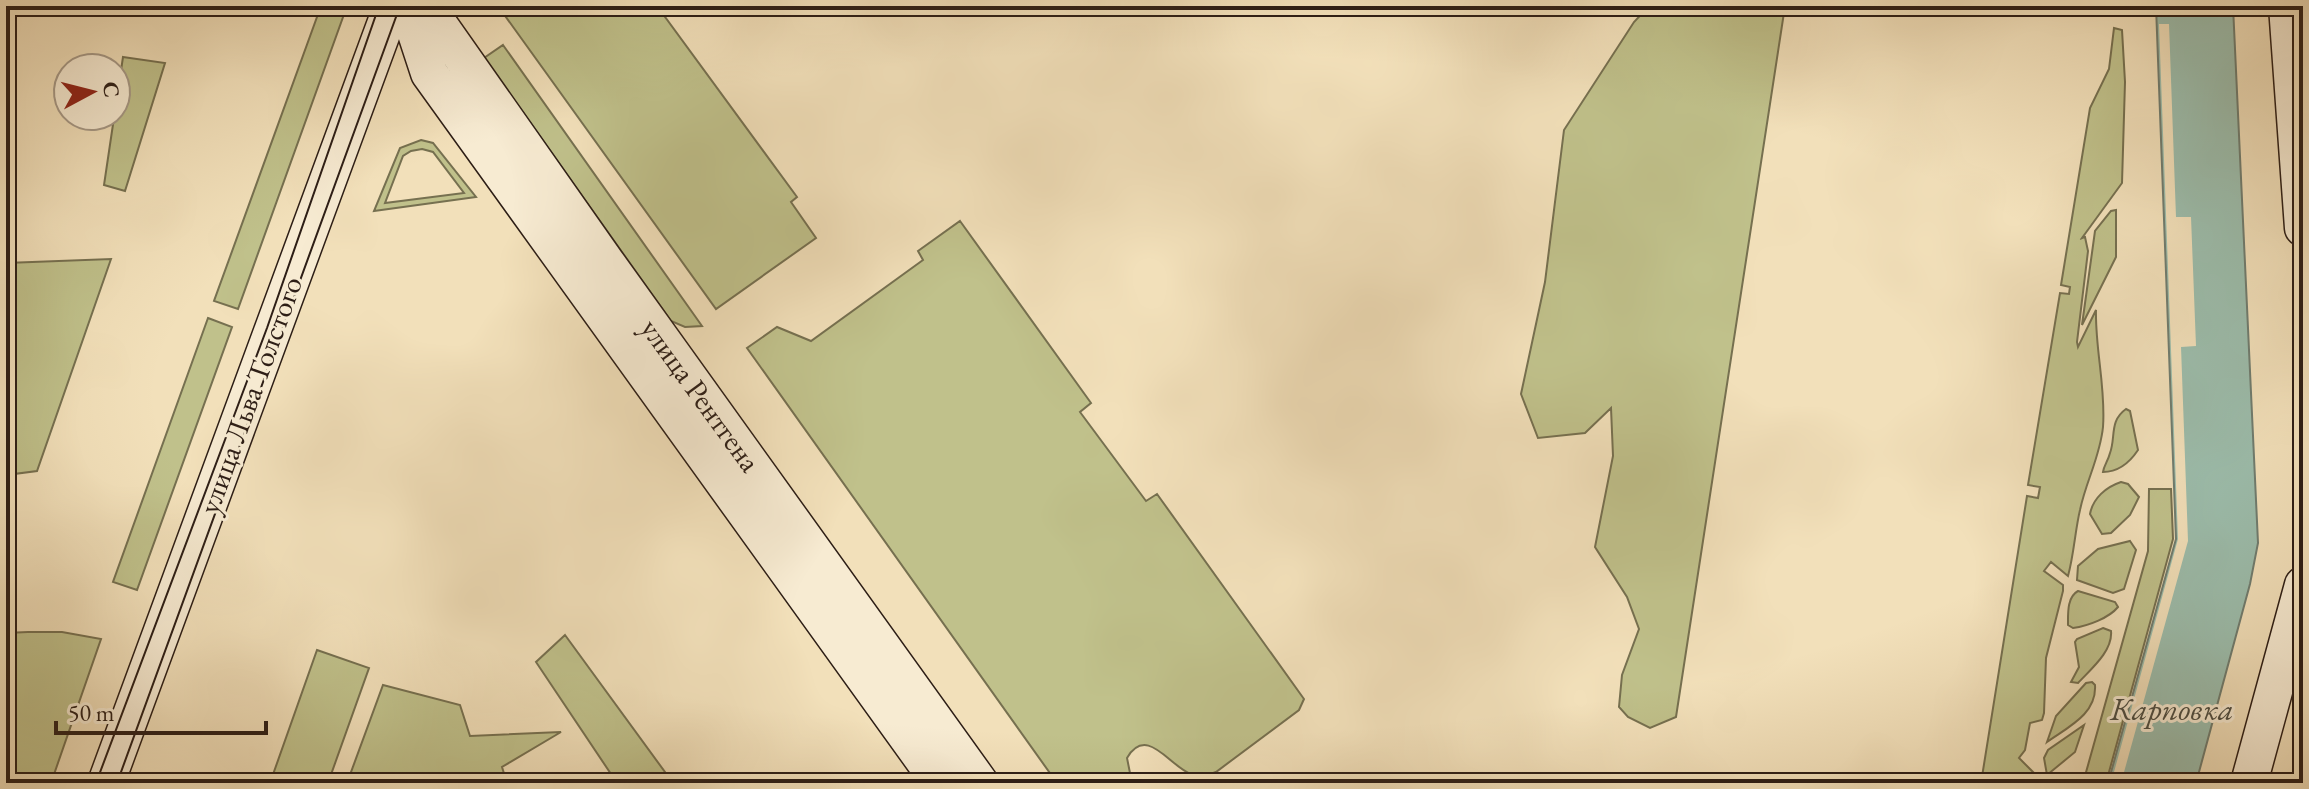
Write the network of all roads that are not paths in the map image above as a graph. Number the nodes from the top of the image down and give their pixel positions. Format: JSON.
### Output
{"nodes":[{"id":1,"x":392,"y":6,"type":"edge"},
{"id":2,"x":407,"y":6,"type":"edge"},
{"id":3,"x":426,"y":6,"type":"edge"},
{"id":4,"x":2287,"y":6,"type":"edge"},
{"id":5,"x":2303,"y":228,"type":"edge"},
{"id":6,"x":2303,"y":585,"type":"edge"},
{"id":7,"x":106,"y":783,"type":"edge"},
{"id":8,"x":940,"y":783,"type":"edge"},
{"id":9,"x":980,"y":783,"type":"edge"},
{"id":10,"x":2249,"y":783,"type":"edge"}],
"edges":[{"from":1,"to":7,"type":"street","name":"улица Льва Толстого"},
{"from":2,"to":8,"type":"street","name":"улица Рентгена"},
{"from":3,"to":9,"type":"street","name":"улица Рентгена"},
{"from":4,"to":5,"type":"street"},
{"from":6,"to":10,"type":"street"}]}
